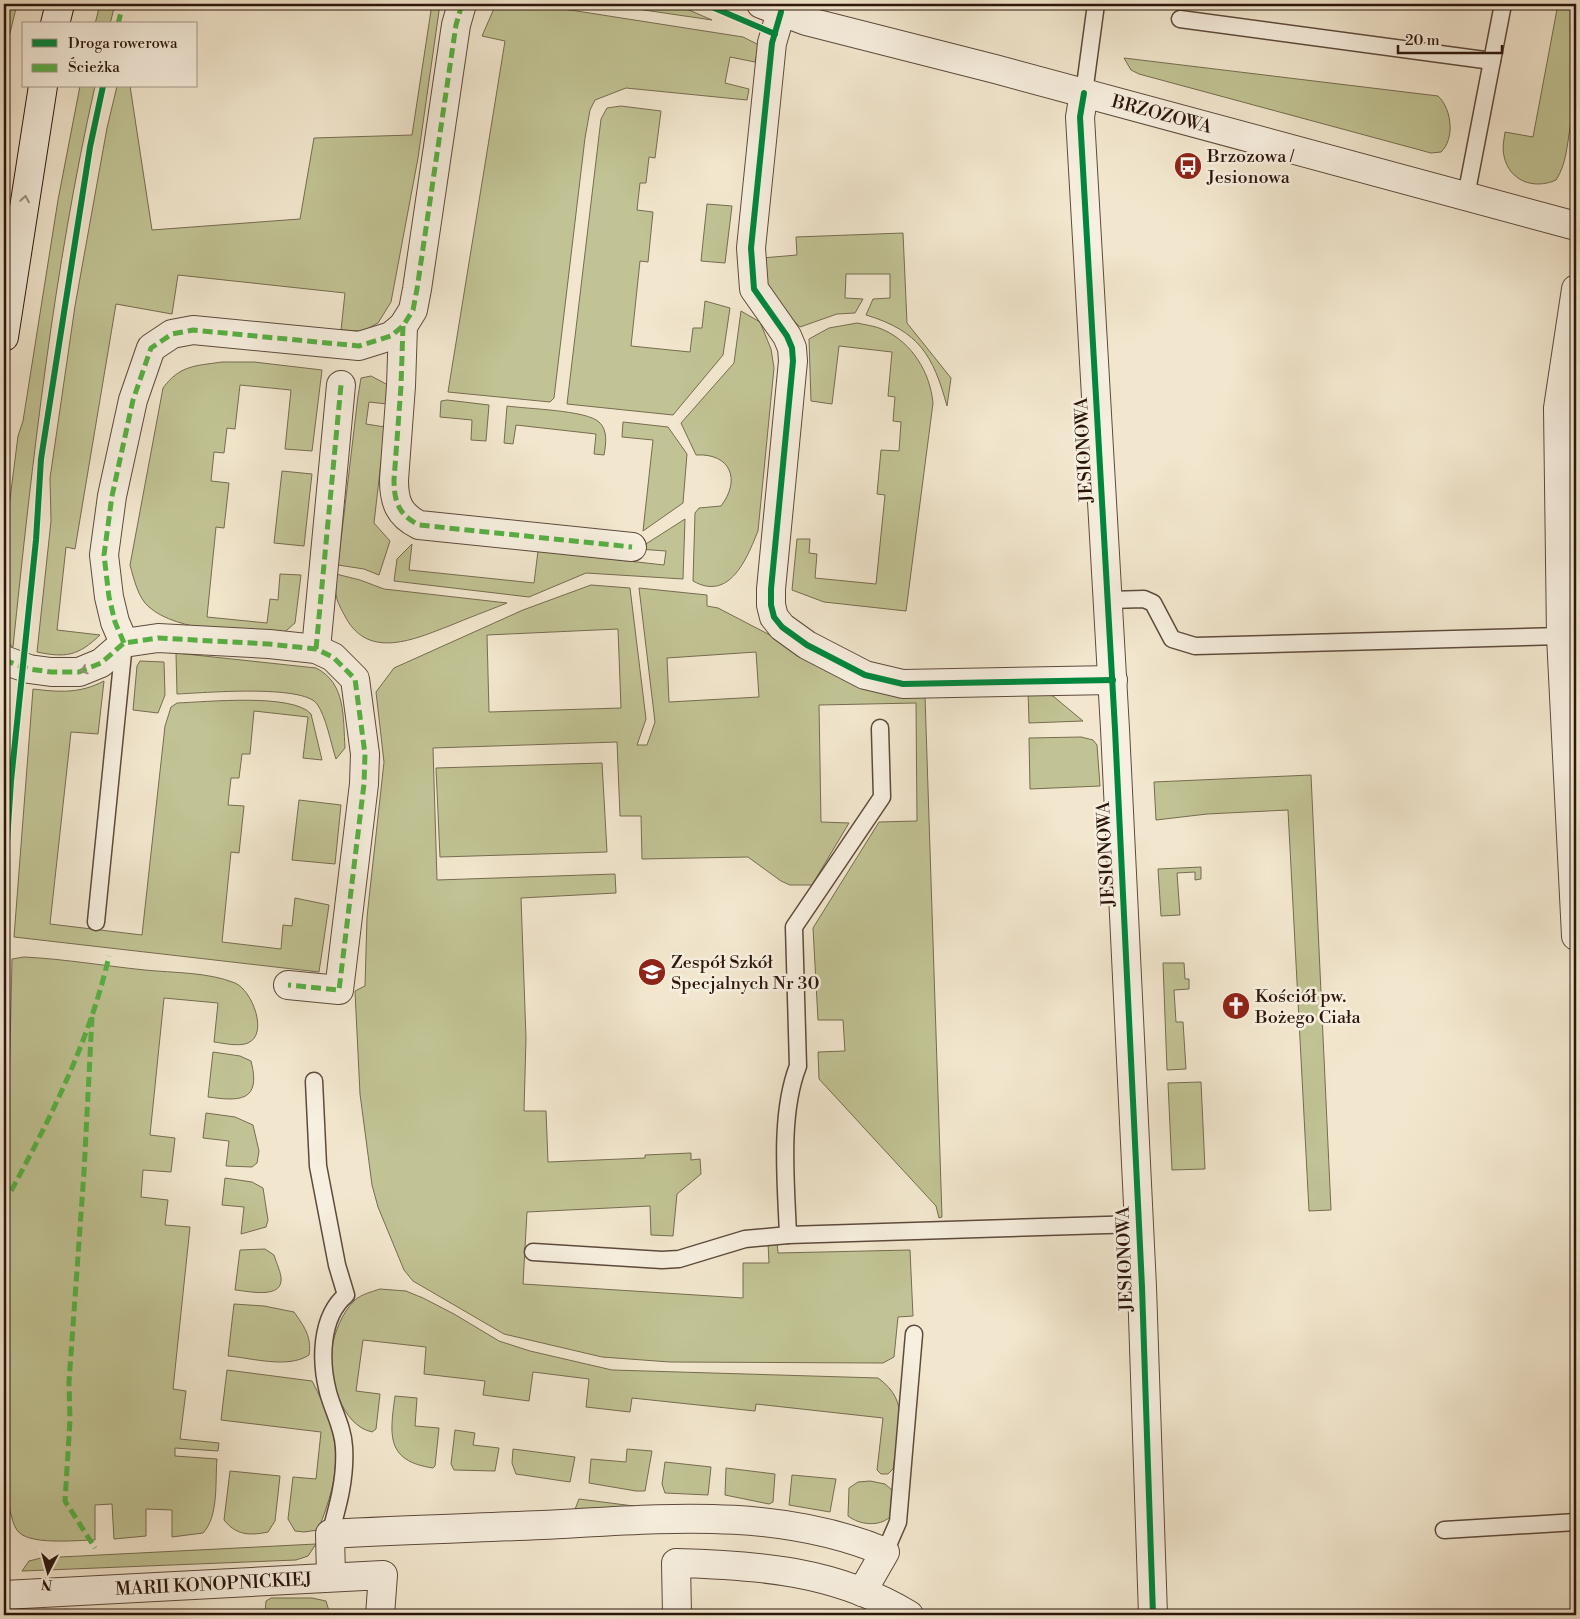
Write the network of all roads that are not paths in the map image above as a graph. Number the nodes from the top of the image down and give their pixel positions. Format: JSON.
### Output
{"nodes":[{"id":1,"x":60,"y":4,"type":"edge"},
{"id":2,"x":462,"y":4,"type":"edge"},
{"id":3,"x":818,"y":4,"type":"edge"},
{"id":4,"x":1096,"y":4,"type":"edge"},
{"id":5,"x":1503,"y":4,"type":"edge"},
{"id":6,"x":771,"y":8,"type":"edge"},
{"id":7,"x":1180,"y":19,"type":"dead end"},
{"id":8,"x":56,"y":22,"type":"edge"},
{"id":9,"x":923,"y":50,"type":"junction"},
{"id":10,"x":1492,"y":61,"type":"junction"},
{"id":11,"x":43,"y":88,"type":"edge"},
{"id":12,"x":1084,"y":93,"type":"junction"},
{"id":13,"x":1466,"y":196,"type":"junction"},
{"id":14,"x":1576,"y":226,"type":"edge"},
{"id":15,"x":1576,"y":289,"type":"edge"},
{"id":16,"x":403,"y":326,"type":"junction"},
{"id":17,"x":4,"y":337,"type":"edge"},
{"id":18,"x":341,"y":385,"type":"dead end"},
{"id":19,"x":632,"y":547,"type":"dead end"},
{"id":20,"x":1109,"y":600,"type":"junction"},
{"id":21,"x":1561,"y":636,"type":"junction"},
{"id":22,"x":124,"y":644,"type":"junction"},
{"id":23,"x":316,"y":649,"type":"junction"},
{"id":24,"x":4,"y":660,"type":"edge"},
{"id":25,"x":1113,"y":680,"type":"junction"},
{"id":26,"x":880,"y":728,"type":"dead end"},
{"id":27,"x":96,"y":922,"type":"dead end"},
{"id":28,"x":1576,"y":936,"type":"edge"},
{"id":29,"x":288,"y":985,"type":"dead end"},
{"id":30,"x":314,"y":1081,"type":"dead end"},
{"id":31,"x":1139,"y":1224,"type":"junction"},
{"id":32,"x":788,"y":1235,"type":"junction"},
{"id":33,"x":532,"y":1252,"type":"dead end"},
{"id":34,"x":914,"y":1334,"type":"dead end"},
{"id":35,"x":1576,"y":1522,"type":"edge"},
{"id":36,"x":1444,"y":1530,"type":"dead end"},
{"id":37,"x":330,"y":1534,"type":"junction"},
{"id":38,"x":886,"y":1552,"type":"junction"},
{"id":39,"x":331,"y":1577,"type":"junction"},
{"id":40,"x":862,"y":1592,"type":"junction"},
{"id":41,"x":4,"y":1595,"type":"edge"},
{"id":42,"x":380,"y":1615,"type":"edge"},
{"id":43,"x":677,"y":1615,"type":"edge"},
{"id":44,"x":909,"y":1615,"type":"edge"},
{"id":45,"x":1153,"y":1615,"type":"edge"}],
"edges":[{"from":1,"to":8,"type":"street"},
{"from":2,"to":16,"type":"street"},
{"from":3,"to":9,"type":"street","name":"BRZOZOWA"},
{"from":4,"to":12,"type":"lane"},
{"from":5,"to":10,"type":"lane"},
{"from":6,"to":9,"type":"street","name":"BRZOZOWA"},
{"from":6,"to":25,"type":"street"},
{"from":7,"to":10,"type":"lane"},
{"from":9,"to":12,"type":"street","name":"BRZOZOWA"},
{"from":10,"to":13,"type":"lane"},
{"from":17,"to":11,"type":"street","one_way":true},
{"from":12,"to":13,"type":"street","name":"BRZOZOWA"},
{"from":12,"to":20,"type":"street","name":"JESIONOWA"},
{"from":13,"to":14,"type":"street","name":"BRZOZOWA"},
{"from":15,"to":21,"type":"street"},
{"from":16,"to":19,"type":"street"},
{"from":16,"to":22,"type":"street"},
{"from":18,"to":23,"type":"street"},
{"from":20,"to":21,"type":"lane"},
{"from":20,"to":25,"type":"street","name":"JESIONOWA"},
{"from":21,"to":28,"type":"street"},
{"from":22,"to":23,"type":"street"},
{"from":22,"to":24,"type":"street","one_way":true},
{"from":22,"to":27,"type":"lane"},
{"from":23,"to":29,"type":"street"},
{"from":25,"to":31,"type":"street","name":"JESIONOWA"},
{"from":26,"to":32,"type":"lane"},
{"from":30,"to":37,"type":"lane"},
{"from":31,"to":32,"type":"lane"},
{"from":31,"to":45,"type":"street","name":"JESIONOWA"},
{"from":32,"to":33,"type":"lane"},
{"from":34,"to":38,"type":"lane"},
{"from":35,"to":36,"type":"lane"},
{"from":37,"to":38,"type":"street"},
{"from":37,"to":39,"type":"street"},
{"from":38,"to":40,"type":"street"},
{"from":39,"to":41,"type":"street","name":"MARII KONOPNICKIEJ"},
{"from":39,"to":42,"type":"street","name":"MARII KONOPNICKIEJ"},
{"from":40,"to":43,"type":"street"},
{"from":40,"to":44,"type":"street"}]}
